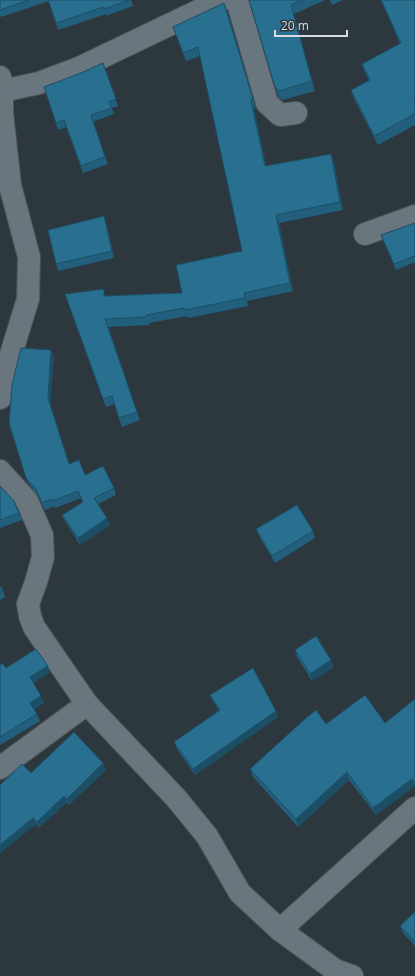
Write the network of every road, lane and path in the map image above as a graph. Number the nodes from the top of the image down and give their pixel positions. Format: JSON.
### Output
{"nodes":[{"id":1,"x":221,"y":0,"type":"edge"},
{"id":2,"x":237,"y":0,"type":"edge"},
{"id":3,"x":1,"y":84,"type":"edge"},
{"id":4,"x":296,"y":113,"type":"dead end"},
{"id":5,"x":415,"y":216,"type":"edge"},
{"id":6,"x":365,"y":234,"type":"dead end"},
{"id":7,"x":0,"y":398,"type":"edge"},
{"id":8,"x":0,"y":471,"type":"edge"},
{"id":9,"x":87,"y":704,"type":"junction"},
{"id":10,"x":0,"y":768,"type":"edge"},
{"id":11,"x":415,"y":808,"type":"edge"},
{"id":12,"x":280,"y":930,"type":"junction"},
{"id":13,"x":352,"y":976,"type":"edge"}],
"edges":[{"from":1,"to":3,"type":"street"},
{"from":2,"to":4,"type":"street"},
{"from":3,"to":7,"type":"street"},
{"from":5,"to":6,"type":"street"},
{"from":8,"to":9,"type":"street"},
{"from":9,"to":10,"type":"street"},
{"from":9,"to":12,"type":"street"},
{"from":11,"to":12,"type":"street"},
{"from":12,"to":13,"type":"street"}]}
